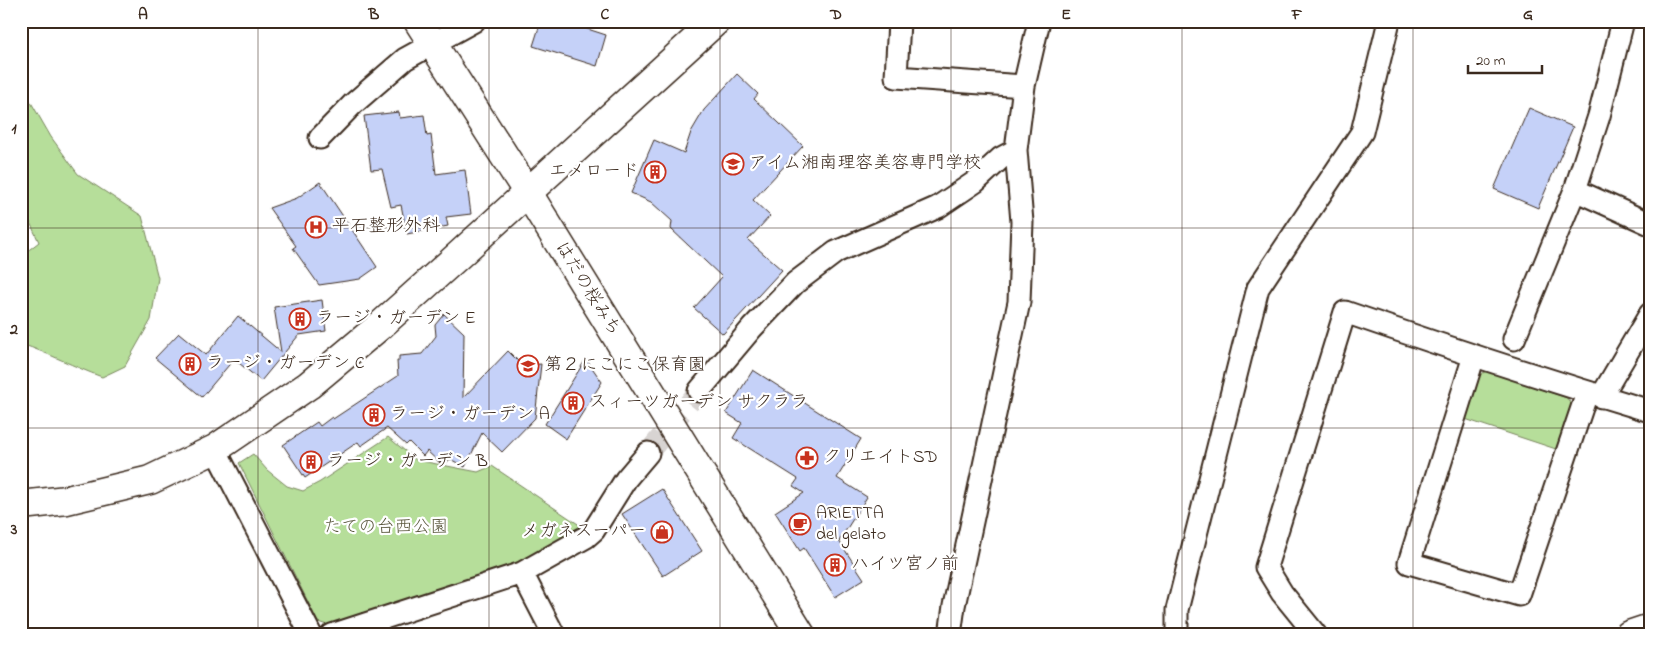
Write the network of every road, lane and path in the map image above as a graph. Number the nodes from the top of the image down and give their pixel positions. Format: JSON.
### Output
{"nodes":[{"id":1,"x":418,"y":21,"type":"edge"},
{"id":2,"x":474,"y":21,"type":"edge"},
{"id":3,"x":716,"y":21,"type":"edge"},
{"id":4,"x":899,"y":21,"type":"edge"},
{"id":5,"x":1039,"y":21,"type":"edge"},
{"id":6,"x":1389,"y":21,"type":"edge"},
{"id":7,"x":1623,"y":21,"type":"edge"},
{"id":8,"x":432,"y":44,"type":"junction"},
{"id":9,"x":1024,"y":86,"type":"junction"},
{"id":10,"x":320,"y":138,"type":"dead end"},
{"id":11,"x":1016,"y":150,"type":"junction"},
{"id":12,"x":1575,"y":190,"type":"junction"},
{"id":13,"x":528,"y":193,"type":"junction"},
{"id":14,"x":1650,"y":224,"type":"edge"},
{"id":15,"x":1650,"y":314,"type":"edge"},
{"id":16,"x":1514,"y":339,"type":"dead end"},
{"id":17,"x":1474,"y":356,"type":"junction"},
{"id":18,"x":700,"y":391,"type":"tunnel mouth"},
{"id":19,"x":1594,"y":395,"type":"junction"},
{"id":20,"x":1650,"y":411,"type":"edge"},
{"id":21,"x":215,"y":449,"type":"junction"},
{"id":22,"x":648,"y":453,"type":"tunnel mouth"},
{"id":23,"x":21,"y":505,"type":"edge"},
{"id":24,"x":522,"y":573,"type":"junction"},
{"id":25,"x":1650,"y":628,"type":"edge"},
{"id":26,"x":311,"y":635,"type":"edge"},
{"id":27,"x":332,"y":635,"type":"edge"},
{"id":28,"x":554,"y":635,"type":"edge"},
{"id":29,"x":801,"y":635,"type":"edge"},
{"id":30,"x":950,"y":635,"type":"edge"},
{"id":31,"x":1177,"y":635,"type":"edge"},
{"id":32,"x":1316,"y":635,"type":"edge"},
{"id":33,"x":1629,"y":635,"type":"edge"}],
"edges":[{"from":1,"to":8,"type":"street","name":"はだの桜みち"},
{"from":2,"to":8,"type":"street"},
{"from":3,"to":13,"type":"street"},
{"from":4,"to":9,"type":"street"},
{"from":5,"to":9,"type":"street"},
{"from":6,"to":31,"type":"street"},
{"from":7,"to":12,"type":"street"},
{"from":8,"to":10,"type":"street"},
{"from":8,"to":13,"type":"street","name":"はだの桜みち"},
{"from":9,"to":11,"type":"street"},
{"from":11,"to":18,"type":"street"},
{"from":11,"to":30,"type":"street"},
{"from":12,"to":14,"type":"street"},
{"from":12,"to":16,"type":"street"},
{"from":13,"to":21,"type":"street"},
{"from":13,"to":29,"type":"street","name":"はだの桜みち"},
{"from":15,"to":19,"type":"street"},
{"from":17,"to":19,"type":"street"},
{"from":17,"to":19,"type":"street"},
{"from":17,"to":32,"type":"street"},
{"from":19,"to":20,"type":"street"},
{"from":21,"to":23,"type":"street"},
{"from":21,"to":26,"type":"street"},
{"from":22,"to":24,"type":"street"},
{"from":24,"to":27,"type":"street"},
{"from":24,"to":28,"type":"street"},
{"from":25,"to":33,"type":"street"}]}
